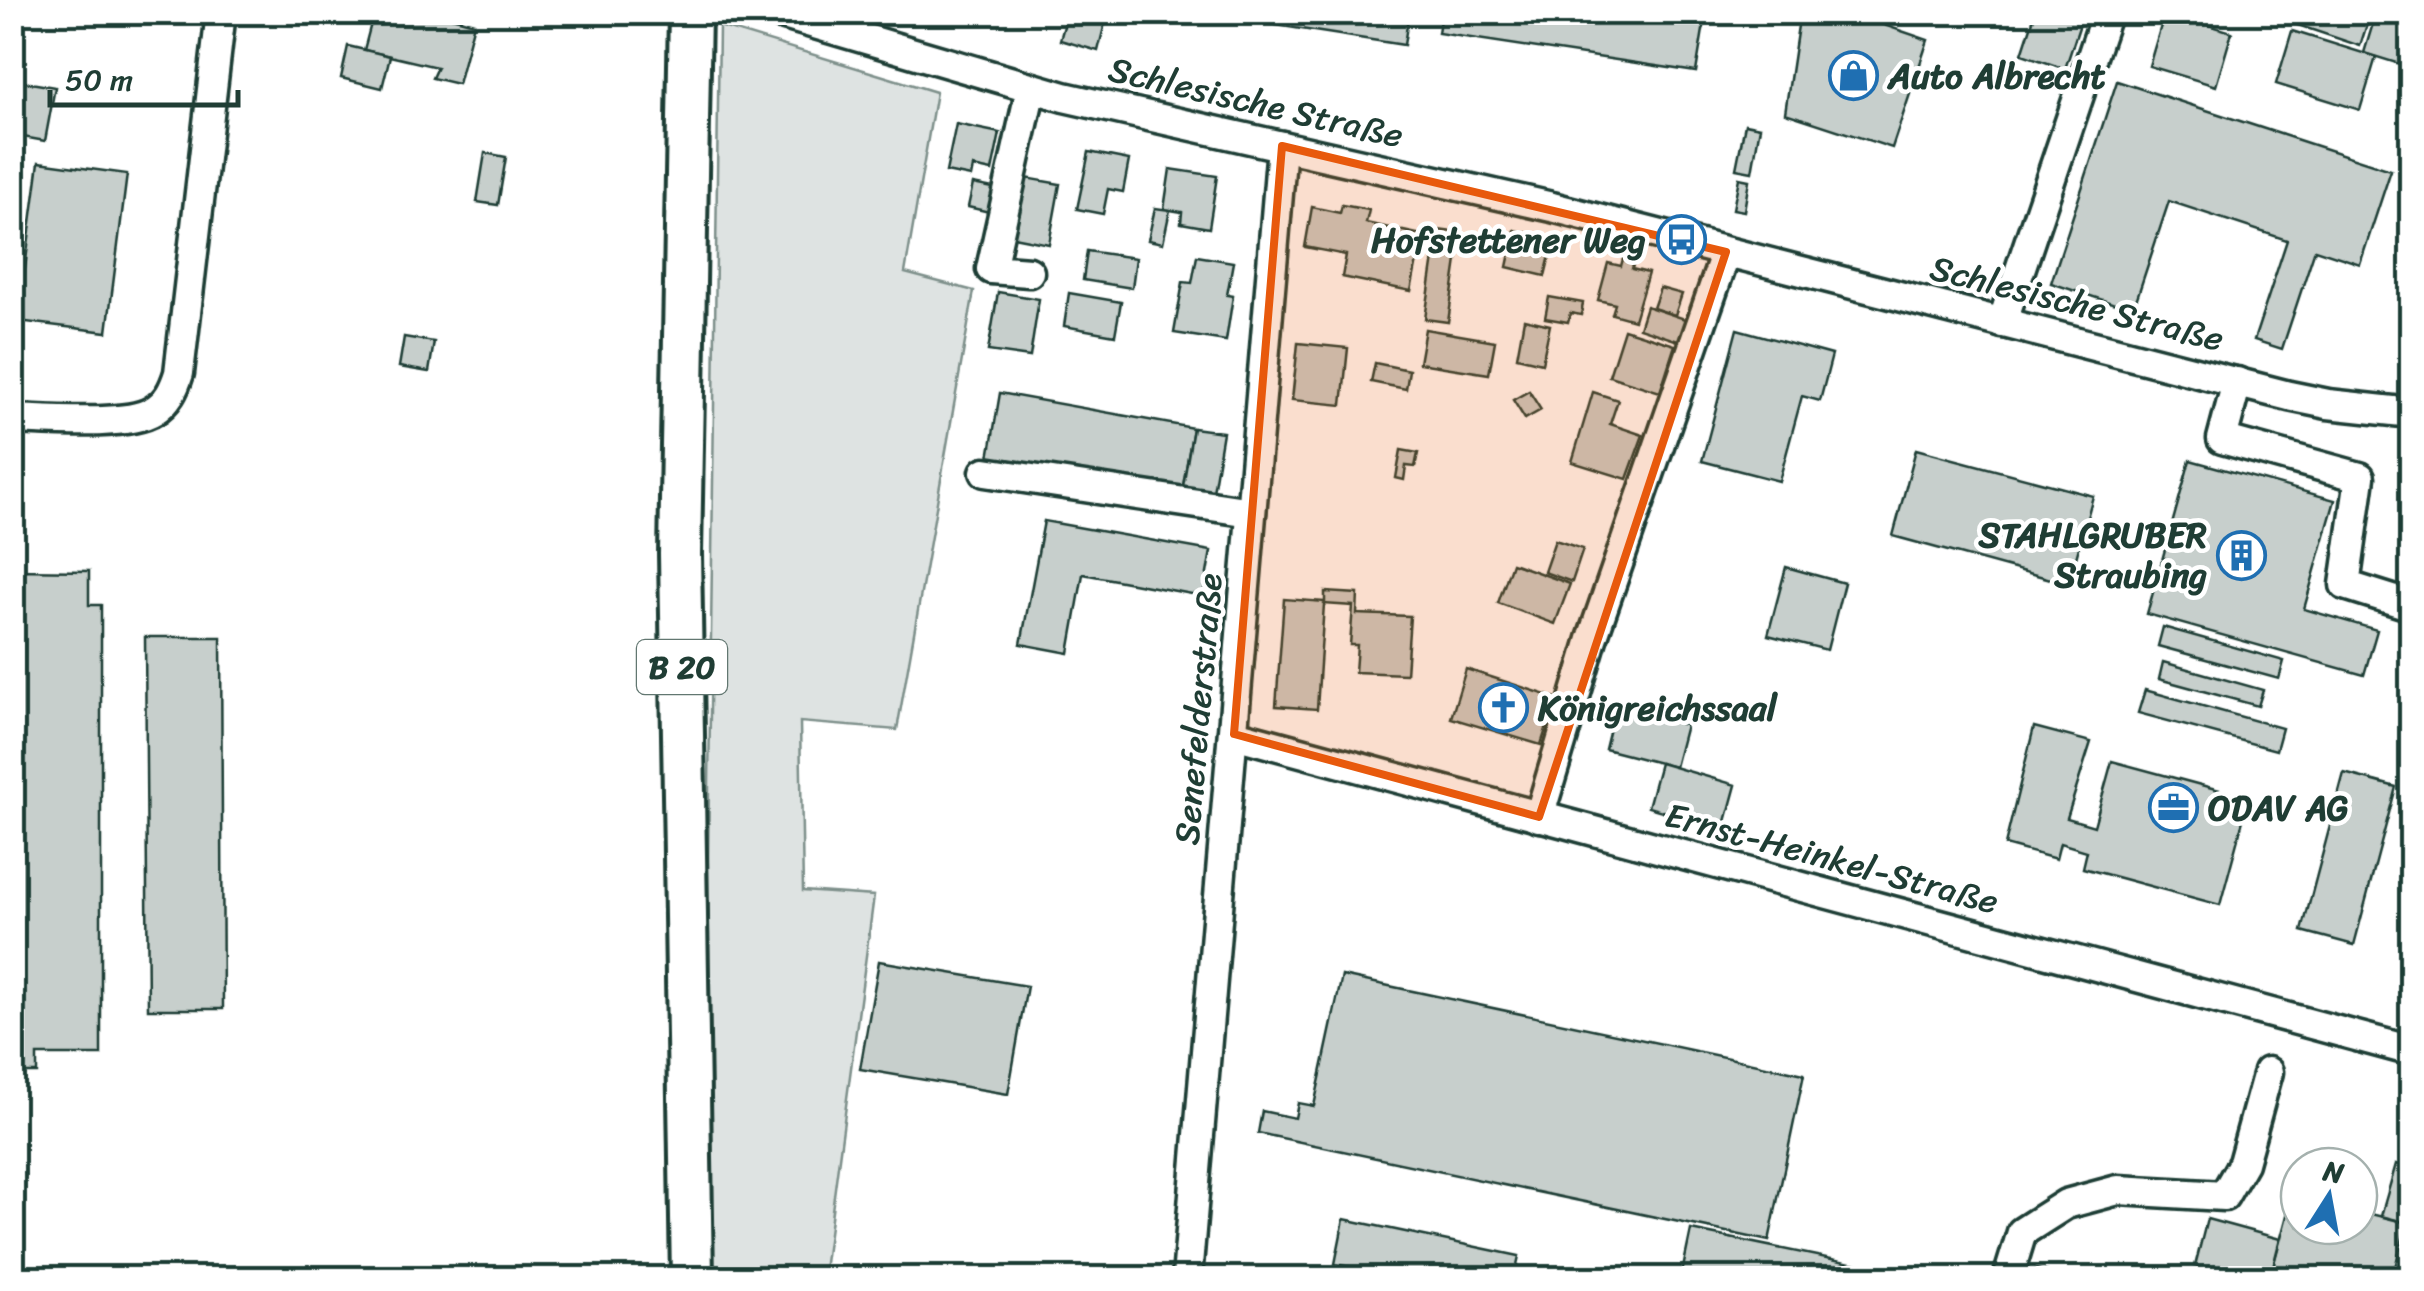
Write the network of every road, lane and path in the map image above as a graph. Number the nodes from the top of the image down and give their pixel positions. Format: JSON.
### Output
{"nodes":[{"id":1,"x":221,"y":12,"type":"edge"},
{"id":2,"x":690,"y":12,"type":"edge"},
{"id":3,"x":774,"y":12,"type":"edge"},
{"id":4,"x":2107,"y":12,"type":"edge"},
{"id":5,"x":1030,"y":88,"type":"junction"},
{"id":6,"x":1282,"y":146,"type":"junction"},
{"id":7,"x":1726,"y":252,"type":"junction"},
{"id":8,"x":1028,"y":272,"type":"dead end"},
{"id":9,"x":2002,"y":323,"type":"junction"},
{"id":10,"x":2237,"y":382,"type":"junction"},
{"id":11,"x":2412,"y":413,"type":"edge"},
{"id":12,"x":12,"y":420,"type":"edge"},
{"id":13,"x":985,"y":472,"type":"dead end"},
{"id":14,"x":1252,"y":512,"type":"junction"},
{"id":15,"x":2412,"y":606,"type":"edge"},
{"id":16,"x":1234,"y":734,"type":"junction"},
{"id":17,"x":1539,"y":817,"type":"junction"},
{"id":18,"x":2412,"y":1051,"type":"edge"},
{"id":19,"x":2268,"y":1072,"type":"dead end"},
{"id":20,"x":692,"y":1278,"type":"edge"},
{"id":21,"x":1187,"y":1278,"type":"edge"},
{"id":22,"x":2008,"y":1278,"type":"edge"}],
"edges":[{"from":1,"to":12,"type":"street"},
{"from":2,"to":20,"type":"highway","number":"B 20"},
{"from":3,"to":5,"type":"street","name":"Schlesische Straße"},
{"from":4,"to":9,"type":"street"},
{"from":5,"to":6,"type":"street","name":"Schlesische Straße"},
{"from":5,"to":8,"type":"street"},
{"from":6,"to":7,"type":"street","name":"Schlesische Straße"},
{"from":6,"to":14,"type":"street","name":"Senefelderstraße"},
{"from":7,"to":9,"type":"street","name":"Schlesische Straße"},
{"from":7,"to":17,"type":"street"},
{"from":9,"to":10,"type":"street","name":"Schlesische Straße"},
{"from":10,"to":11,"type":"street","name":"Schlesische Straße"},
{"from":10,"to":15,"type":"street"},
{"from":13,"to":14,"type":"street"},
{"from":14,"to":16,"type":"street","name":"Senefelderstraße"},
{"from":16,"to":17,"type":"street","name":"Ernst-Heinkel-Straße"},
{"from":16,"to":21,"type":"street","name":"Senefelderstraße"},
{"from":17,"to":18,"type":"street","name":"Ernst-Heinkel-Straße"},
{"from":19,"to":22,"type":"street"}]}
